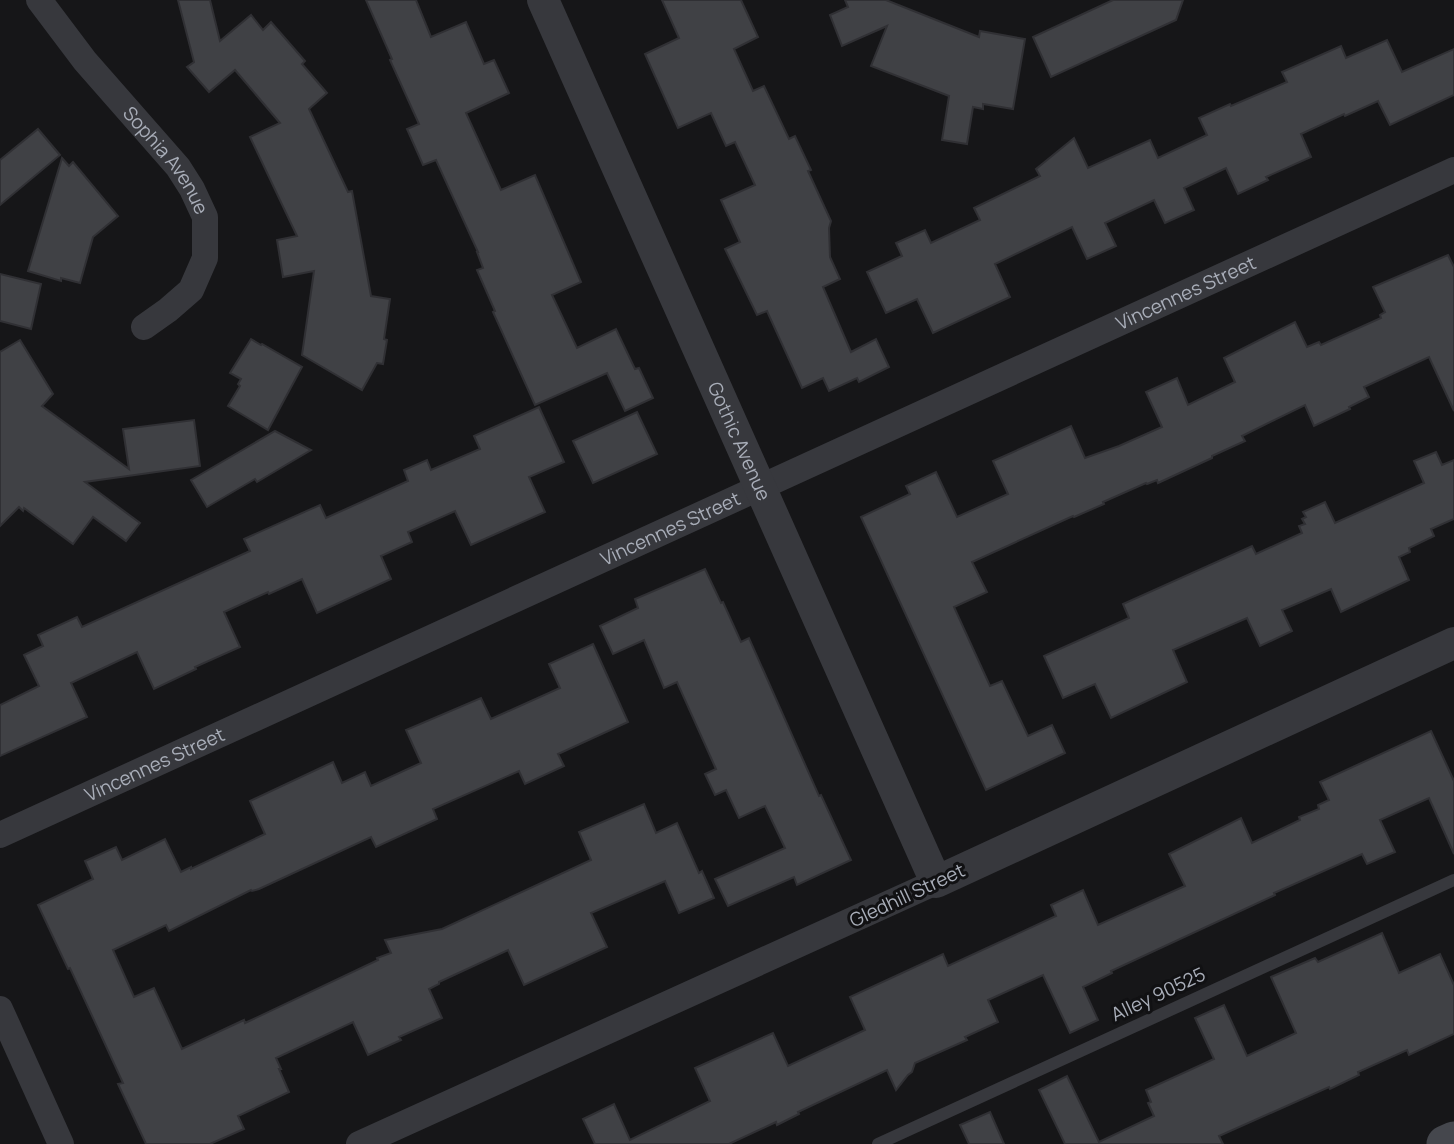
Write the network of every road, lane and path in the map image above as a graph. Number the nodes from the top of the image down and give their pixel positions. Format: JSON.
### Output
{"nodes":[{"id":1,"x":39,"y":0,"type":"edge"},
{"id":2,"x":543,"y":0,"type":"edge"},
{"id":3,"x":1454,"y":170,"type":"edge"},
{"id":4,"x":144,"y":327,"type":"dead end"},
{"id":5,"x":761,"y":488,"type":"junction"},
{"id":6,"x":1454,"y":643,"type":"edge"},
{"id":7,"x":0,"y":835,"type":"edge"},
{"id":8,"x":1454,"y":880,"type":"edge"},
{"id":9,"x":936,"y":882,"type":"junction"},
{"id":10,"x":0,"y":1009,"type":"edge"},
{"id":11,"x":1454,"y":1140,"type":"edge"},
{"id":12,"x":61,"y":1144,"type":"edge"},
{"id":13,"x":359,"y":1144,"type":"edge"},
{"id":14,"x":878,"y":1144,"type":"edge"},
{"id":15,"x":1446,"y":1144,"type":"edge"}],
"edges":[{"from":1,"to":4,"type":"street","name":"Sophia Avenue"},
{"from":2,"to":5,"type":"street","name":"Gothic Avenue"},
{"from":3,"to":5,"type":"street","name":"Vincennes Street"},
{"from":5,"to":7,"type":"street","name":"Vincennes Street"},
{"from":5,"to":9,"type":"street","name":"Gothic Avenue"},
{"from":6,"to":9,"type":"street","name":"Gledhill Street"},
{"from":8,"to":14,"type":"lane","name":"Alley 90525"},
{"from":9,"to":13,"type":"street","name":"Gledhill Street"},
{"from":10,"to":12,"type":"street"},
{"from":11,"to":15,"type":"main road"}]}
